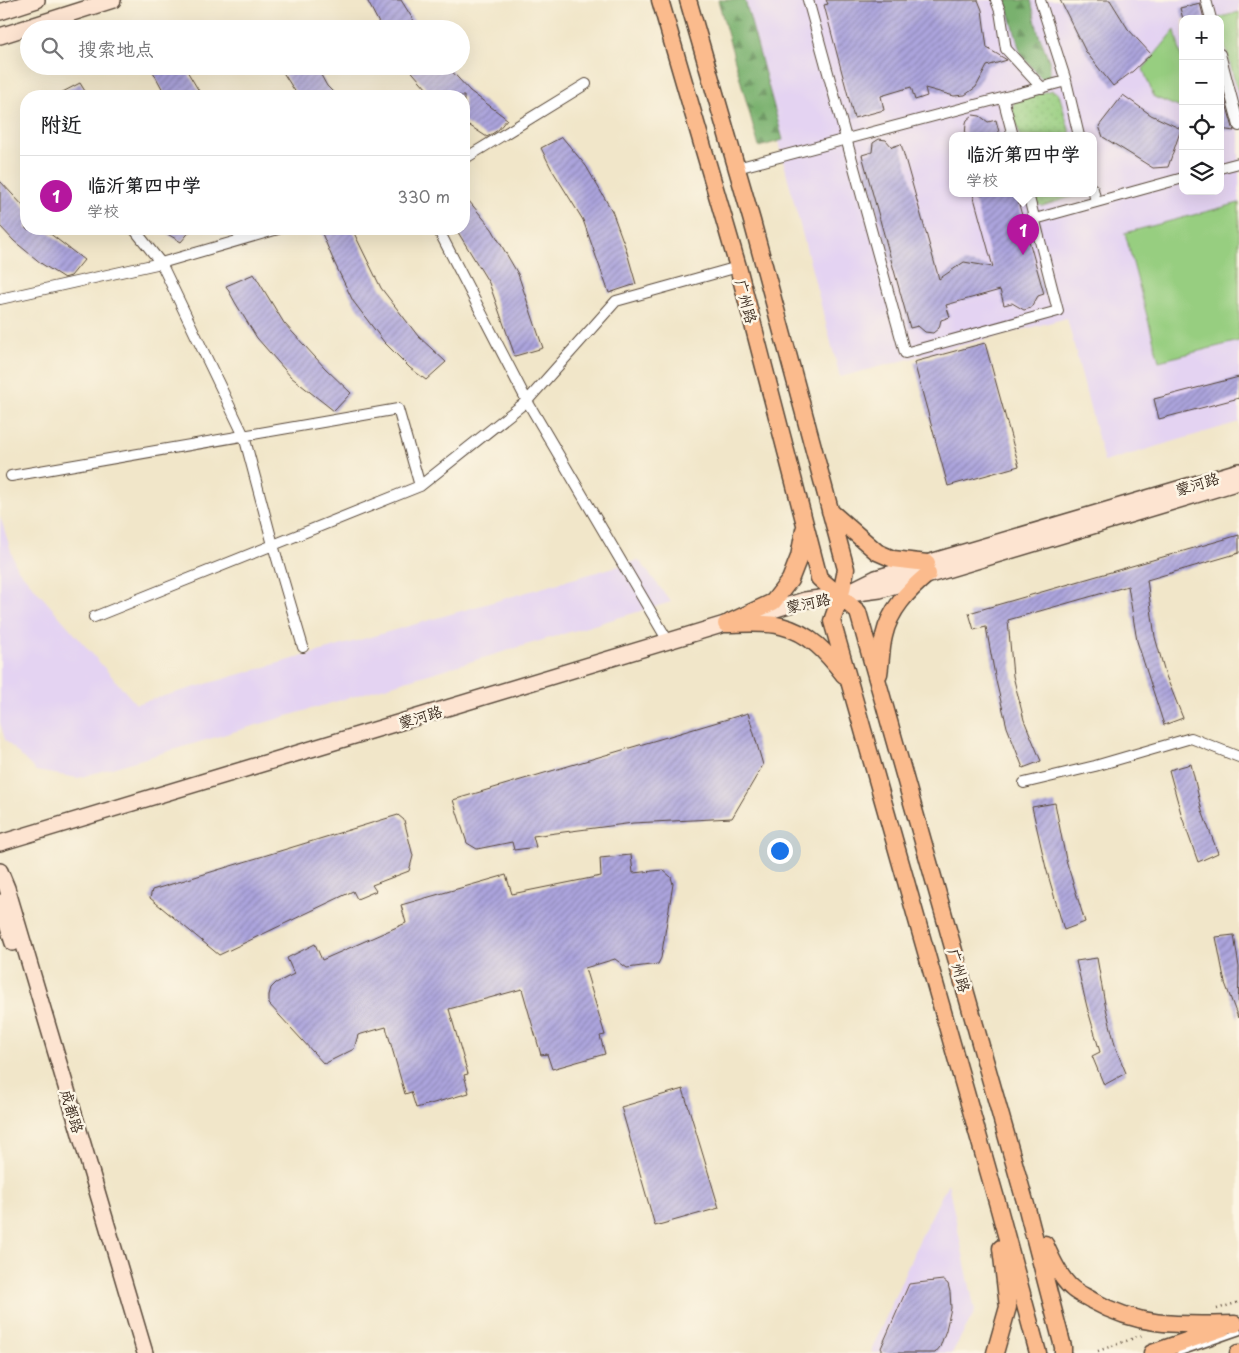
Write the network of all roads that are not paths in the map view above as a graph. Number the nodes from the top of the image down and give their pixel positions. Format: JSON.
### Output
{"nodes":[{"id":1,"x":37,"y":0,"type":"edge"},
{"id":2,"x":113,"y":0,"type":"edge"},
{"id":3,"x":660,"y":0,"type":"edge"},
{"id":4,"x":688,"y":0,"type":"edge"},
{"id":5,"x":808,"y":0,"type":"edge"},
{"id":6,"x":996,"y":0,"type":"edge"},
{"id":7,"x":1040,"y":0,"type":"edge"},
{"id":8,"x":1206,"y":0,"type":"edge"},
{"id":9,"x":0,"y":12,"type":"edge"},
{"id":10,"x":1210,"y":15,"type":"edge"},
{"id":11,"x":50,"y":20,"type":"edge"},
{"id":12,"x":20,"y":30,"type":"edge"},
{"id":13,"x":0,"y":36,"type":"edge"},
{"id":14,"x":1222,"y":60,"type":"edge"},
{"id":15,"x":1066,"y":81,"type":"junction"},
{"id":16,"x":586,"y":84,"type":"dead end"},
{"id":17,"x":1042,"y":88,"type":"junction"},
{"id":18,"x":1003,"y":98,"type":"junction"},
{"id":19,"x":1239,"y":126,"type":"edge"},
{"id":20,"x":1012,"y":132,"type":"edge"},
{"id":21,"x":1078,"y":132,"type":"edge"},
{"id":22,"x":846,"y":140,"type":"junction"},
{"id":23,"x":470,"y":155,"type":"edge"},
{"id":24,"x":1239,"y":163,"type":"edge"},
{"id":25,"x":1224,"y":167,"type":"edge"},
{"id":26,"x":737,"y":168,"type":"junction"},
{"id":27,"x":1179,"y":179,"type":"edge"},
{"id":28,"x":1029,"y":197,"type":"edge"},
{"id":29,"x":1095,"y":197,"type":"edge"},
{"id":30,"x":1096,"y":202,"type":"junction"},
{"id":31,"x":1035,"y":219,"type":"junction"},
{"id":32,"x":139,"y":235,"type":"edge"},
{"id":33,"x":257,"y":235,"type":"edge"},
{"id":34,"x":441,"y":235,"type":"edge"},
{"id":35,"x":161,"y":263,"type":"junction"},
{"id":36,"x":738,"y":267,"type":"junction"},
{"id":37,"x":0,"y":300,"type":"edge"},
{"id":38,"x":527,"y":401,"type":"junction"},
{"id":39,"x":244,"y":436,"type":"junction"},
{"id":40,"x":1239,"y":471,"type":"edge"},
{"id":41,"x":11,"y":476,"type":"dead end"},
{"id":42,"x":1239,"y":482,"type":"edge"},
{"id":43,"x":420,"y":486,"type":"junction"},
{"id":44,"x":830,"y":510,"type":"junction"},
{"id":45,"x":805,"y":525,"type":"junction"},
{"id":46,"x":273,"y":545,"type":"junction"},
{"id":47,"x":928,"y":569,"type":"junction"},
{"id":48,"x":841,"y":596,"type":"junction"},
{"id":49,"x":94,"y":618,"type":"dead end"},
{"id":50,"x":726,"y":624,"type":"junction"},
{"id":51,"x":668,"y":641,"type":"junction"},
{"id":52,"x":304,"y":647,"type":"dead end"},
{"id":53,"x":850,"y":682,"type":"junction"},
{"id":54,"x":878,"y":682,"type":"junction"},
{"id":55,"x":1239,"y":757,"type":"edge"},
{"id":56,"x":1024,"y":783,"type":"dead end"},
{"id":57,"x":0,"y":843,"type":"edge"},
{"id":58,"x":0,"y":871,"type":"edge"},
{"id":59,"x":0,"y":902,"type":"edge"},
{"id":60,"x":1026,"y":1204,"type":"junction"},
{"id":61,"x":999,"y":1209,"type":"junction"},
{"id":62,"x":1238,"y":1326,"type":"edge"},
{"id":63,"x":137,"y":1353,"type":"edge"},
{"id":64,"x":145,"y":1353,"type":"edge"},
{"id":65,"x":995,"y":1353,"type":"edge"},
{"id":66,"x":1038,"y":1353,"type":"edge"},
{"id":67,"x":1063,"y":1353,"type":"edge"},
{"id":68,"x":1152,"y":1353,"type":"edge"},
{"id":69,"x":1179,"y":1353,"type":"edge"}],
"edges":[{"from":1,"to":9,"type":"street"},
{"from":2,"to":11,"type":"street"},
{"from":3,"to":36,"type":"main road","name":"广州路"},
{"from":4,"to":26,"type":"main road","name":"广州路"},
{"from":5,"to":22,"type":"street"},
{"from":6,"to":17,"type":"street"},
{"from":7,"to":15,"type":"street"},
{"from":8,"to":10,"type":"street"},
{"from":12,"to":13,"type":"street"},
{"from":14,"to":19,"type":"street"},
{"from":15,"to":17,"type":"street"},
{"from":15,"to":21,"type":"street"},
{"from":16,"to":23,"type":"street"},
{"from":17,"to":18,"type":"street"},
{"from":18,"to":20,"type":"street"},
{"from":18,"to":22,"type":"street"},
{"from":22,"to":26,"type":"street"},
{"from":22,"to":31,"type":"street"},
{"from":24,"to":25,"type":"street"},
{"from":26,"to":44,"type":"main road","name":"广州路"},
{"from":27,"to":30,"type":"street"},
{"from":28,"to":31,"type":"street"},
{"from":29,"to":30,"type":"street"},
{"from":30,"to":31,"type":"street"},
{"from":32,"to":35,"type":"street"},
{"from":33,"to":35,"type":"street"},
{"from":34,"to":38,"type":"street"},
{"from":35,"to":37,"type":"street"},
{"from":35,"to":39,"type":"street"},
{"from":36,"to":38,"type":"street"},
{"from":36,"to":45,"type":"main road","name":"广州路"},
{"from":38,"to":43,"type":"street"},
{"from":38,"to":51,"type":"street"},
{"from":39,"to":41,"type":"street"},
{"from":39,"to":43,"type":"street"},
{"from":39,"to":46,"type":"street"},
{"from":40,"to":47,"type":"street","name":"蒙河路"},
{"from":42,"to":47,"type":"street","name":"蒙河路"},
{"from":43,"to":46,"type":"street"},
{"from":44,"to":47,"type":"main road"},
{"from":44,"to":48,"type":"main road","name":"广州路"},
{"from":45,"to":48,"type":"main road","name":"广州路"},
{"from":45,"to":50,"type":"main road"},
{"from":46,"to":49,"type":"street"},
{"from":46,"to":52,"type":"street"},
{"from":47,"to":48,"type":"street","name":"蒙河路"},
{"from":47,"to":54,"type":"main road"},
{"from":48,"to":50,"type":"street","name":"蒙河路"},
{"from":48,"to":53,"type":"main road","name":"广州路"},
{"from":48,"to":54,"type":"main road","name":"广州路"},
{"from":50,"to":51,"type":"street","name":"蒙河路"},
{"from":50,"to":53,"type":"main road"},
{"from":51,"to":57,"type":"street","name":"蒙河路"},
{"from":53,"to":61,"type":"main road","name":"广州路"},
{"from":54,"to":60,"type":"main road","name":"广州路"},
{"from":55,"to":56,"type":"street"},
{"from":58,"to":64,"type":"street","name":"成都路"},
{"from":59,"to":63,"type":"street","name":"成都路"},
{"from":60,"to":62,"type":"main road"},
{"from":60,"to":67,"type":"main road","name":"广州路"},
{"from":61,"to":65,"type":"main road"},
{"from":61,"to":66,"type":"main road","name":"广州路"},
{"from":62,"to":68,"type":"main road"},
{"from":62,"to":69,"type":"lane"}]}
